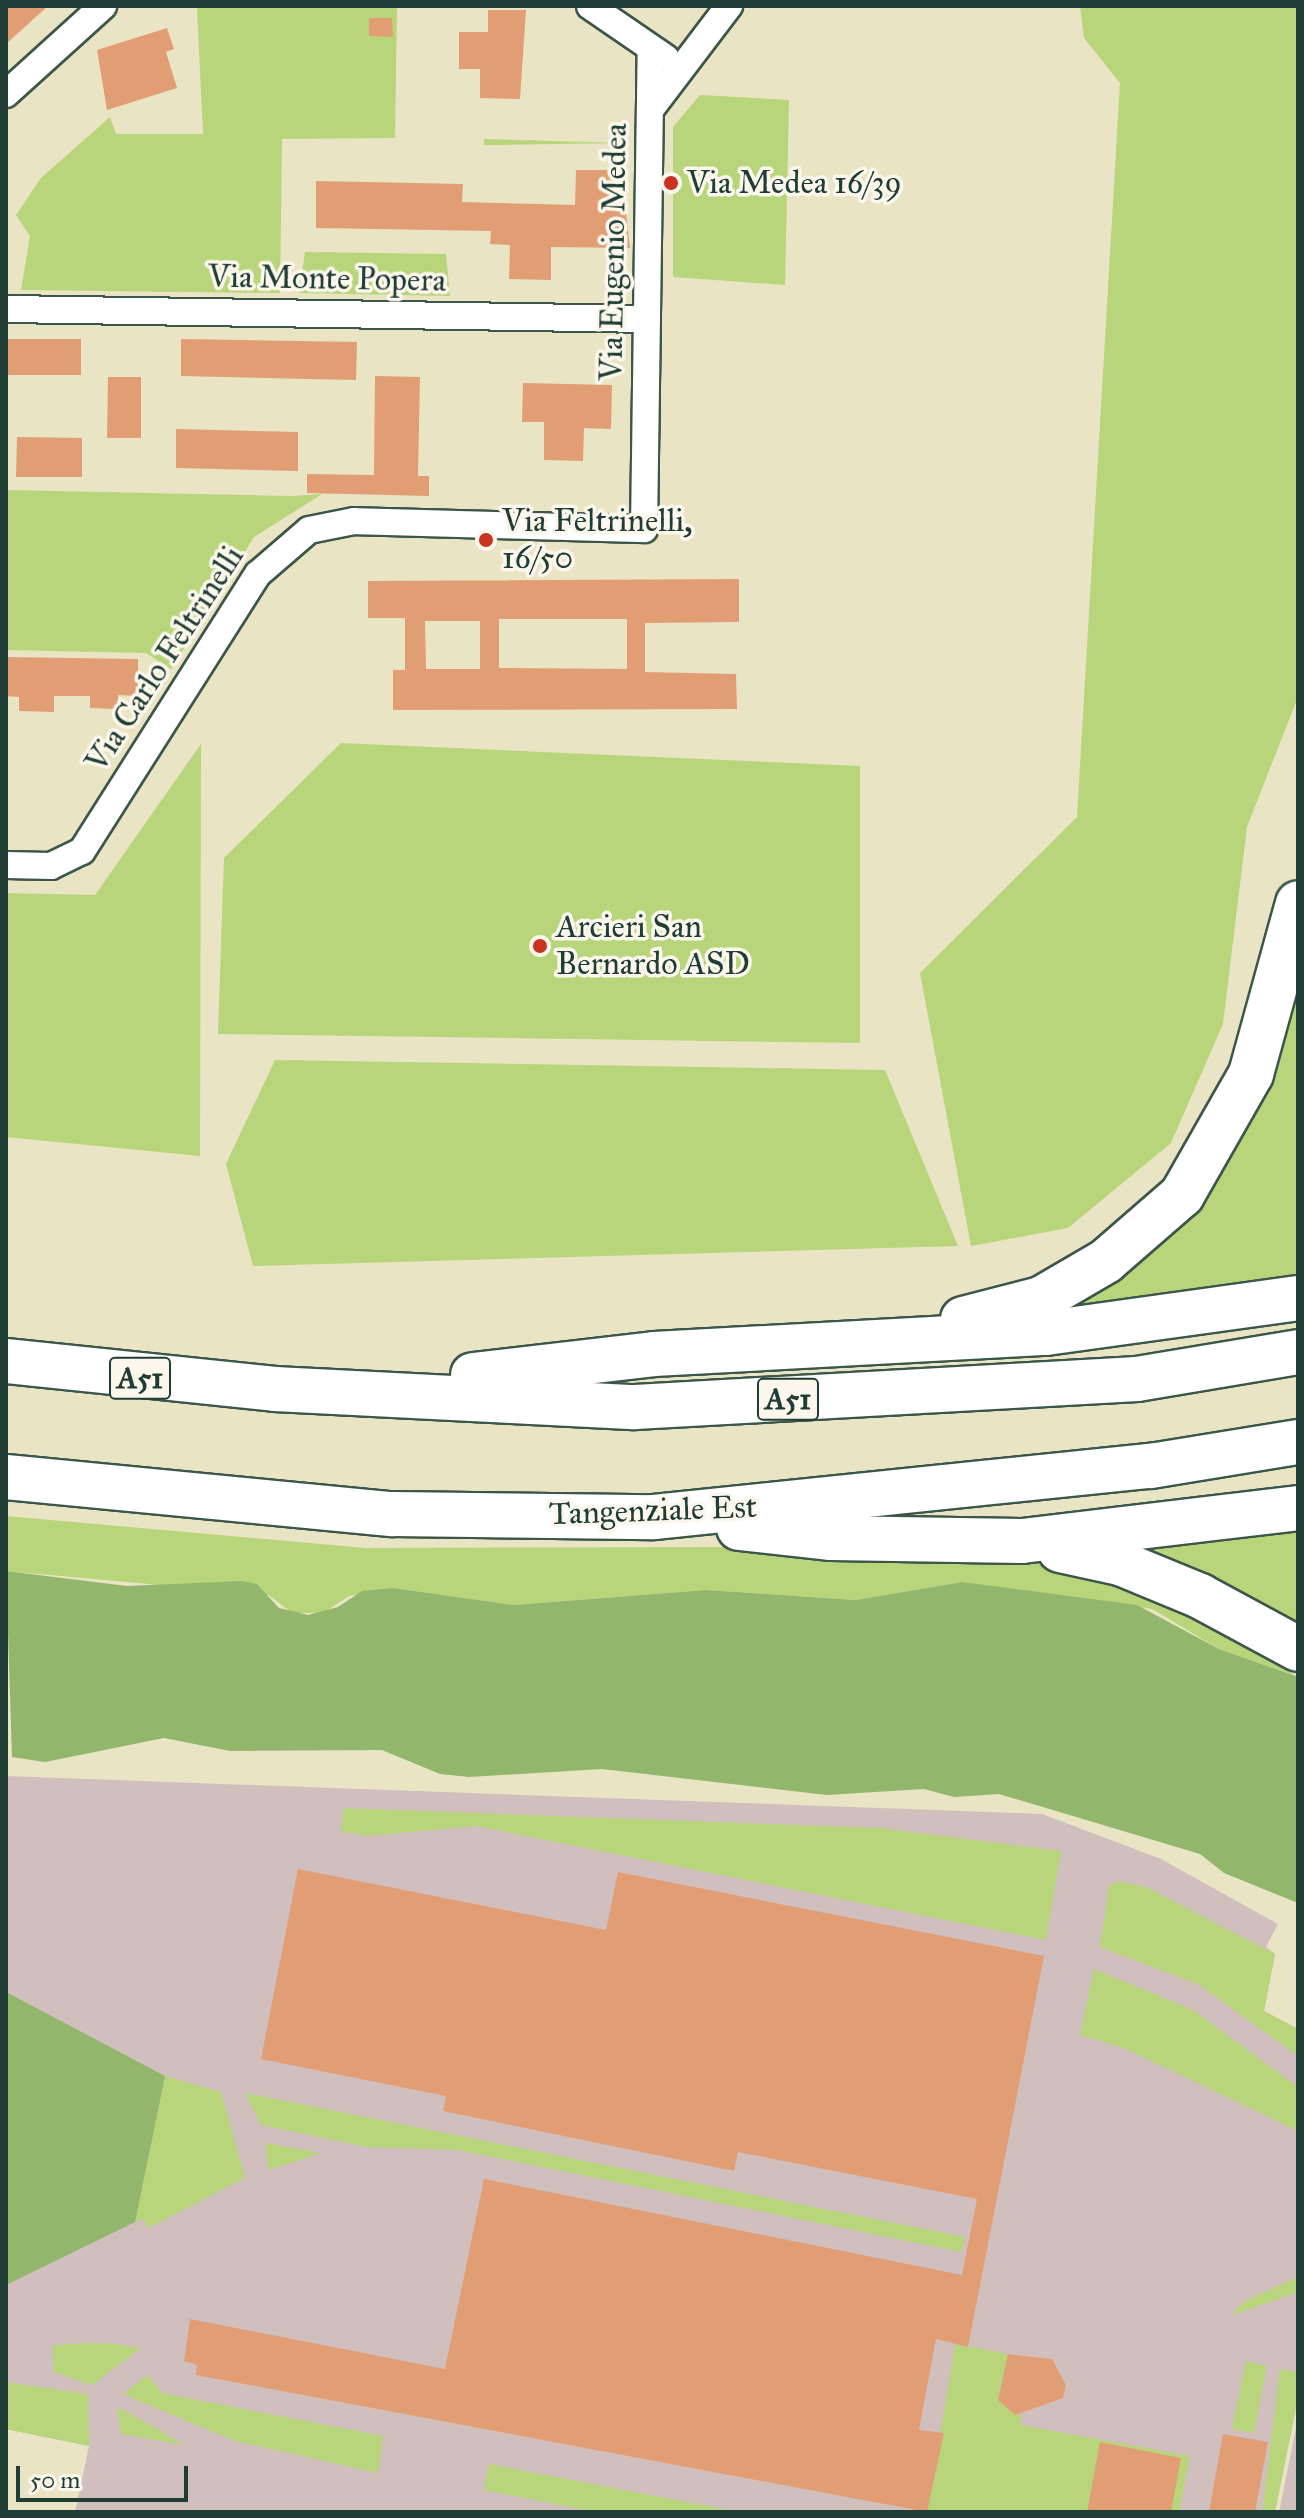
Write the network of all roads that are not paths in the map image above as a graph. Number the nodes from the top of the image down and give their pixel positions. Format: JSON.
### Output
{"nodes":[{"id":1,"x":103,"y":6,"type":"edge"},
{"id":2,"x":590,"y":6,"type":"edge"},
{"id":3,"x":729,"y":6,"type":"edge"},
{"id":4,"x":651,"y":52,"type":"junction"},
{"id":5,"x":693,"y":53,"type":"junction"},
{"id":6,"x":6,"y":94,"type":"edge"},
{"id":7,"x":650,"y":110,"type":"junction"},
{"id":8,"x":6,"y":309,"type":"edge"},
{"id":9,"x":647,"y":319,"type":"junction"},
{"id":10,"x":644,"y":529,"type":"joint"},
{"id":11,"x":6,"y":865,"type":"edge"},
{"id":12,"x":1298,"y":903,"type":"edge"},
{"id":13,"x":1298,"y":1298,"type":"edge"},
{"id":14,"x":848,"y":1347,"type":"junction"},
{"id":15,"x":1298,"y":1352,"type":"edge"},
{"id":16,"x":6,"y":1361,"type":"edge"},
{"id":17,"x":275,"y":1389,"type":"junction"},
{"id":18,"x":1298,"y":1442,"type":"edge"},
{"id":19,"x":6,"y":1477,"type":"edge"},
{"id":20,"x":1298,"y":1508,"type":"edge"},
{"id":21,"x":654,"y":1517,"type":"junction"},
{"id":22,"x":1022,"y":1541,"type":"junction"},
{"id":23,"x":1298,"y":1649,"type":"edge"}],
"edges":[{"from":1,"to":6,"type":"street"},
{"from":2,"to":4,"type":"street"},
{"from":3,"to":5,"type":"street"},
{"from":4,"to":5,"type":"street"},
{"from":4,"to":7,"type":"street","name":"Via Eugenio Medea"},
{"from":5,"to":7,"type":"street"},
{"from":7,"to":9,"type":"street","name":"Via Eugenio Medea"},
{"from":8,"to":9,"type":"street","name":"Via Monte Popera"},
{"from":9,"to":10,"type":"street","name":"Via Eugenio Medea"},
{"from":10,"to":11,"type":"street","name":"Via Carlo Feltrinelli"},
{"from":12,"to":14,"type":"highway"},
{"from":13,"to":14,"type":"highway"},
{"from":14,"to":17,"type":"highway"},
{"from":15,"to":17,"type":"highway","number":"A51"},
{"from":16,"to":17,"type":"highway","number":"A51"},
{"from":18,"to":21,"type":"highway","name":"Tangenziale Est"},
{"from":19,"to":21,"type":"highway","name":"Tangenziale Est"},
{"from":20,"to":22,"type":"highway"},
{"from":21,"to":22,"type":"highway"},
{"from":22,"to":23,"type":"highway"}]}
